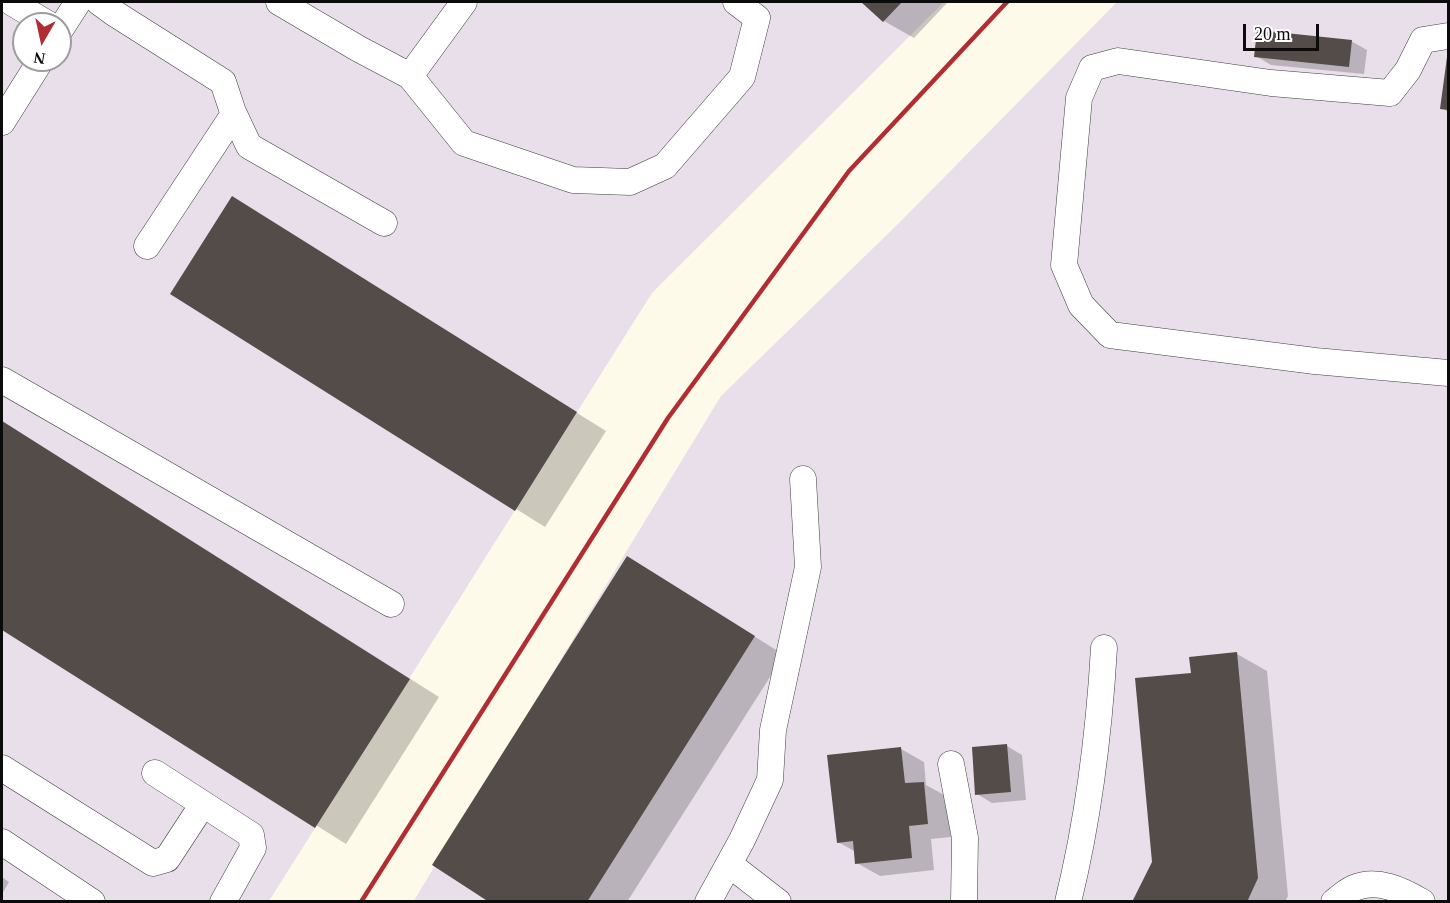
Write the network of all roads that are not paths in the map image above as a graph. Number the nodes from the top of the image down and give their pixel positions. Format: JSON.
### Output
{"nodes":[{"id":1,"x":11,"y":2,"type":"edge"},
{"id":2,"x":99,"y":2,"type":"edge"},
{"id":3,"x":279,"y":2,"type":"edge"},
{"id":4,"x":464,"y":2,"type":"edge"},
{"id":5,"x":736,"y":2,"type":"edge"},
{"id":6,"x":28,"y":12,"type":"edge"},
{"id":7,"x":1449,"y":36,"type":"edge"},
{"id":8,"x":33,"y":72,"type":"edge"},
{"id":9,"x":410,"y":76,"type":"junction"},
{"id":10,"x":234,"y":114,"type":"junction"},
{"id":11,"x":2,"y":122,"type":"edge"},
{"id":12,"x":384,"y":223,"type":"dead end"},
{"id":13,"x":147,"y":246,"type":"dead end"},
{"id":14,"x":1449,"y":373,"type":"edge"},
{"id":15,"x":2,"y":380,"type":"edge"},
{"id":16,"x":803,"y":479,"type":"dead end"},
{"id":17,"x":391,"y":604,"type":"dead end"},
{"id":18,"x":1104,"y":648,"type":"dead end"},
{"id":19,"x":951,"y":764,"type":"dead end"},
{"id":20,"x":2,"y":768,"type":"edge"},
{"id":21,"x":155,"y":773,"type":"dead end"},
{"id":22,"x":203,"y":804,"type":"junction"},
{"id":23,"x":2,"y":842,"type":"edge"},
{"id":24,"x":729,"y":864,"type":"junction"},
{"id":25,"x":92,"y":902,"type":"edge"},
{"id":26,"x":223,"y":902,"type":"edge"},
{"id":27,"x":708,"y":902,"type":"edge"},
{"id":28,"x":778,"y":902,"type":"edge"},
{"id":29,"x":964,"y":902,"type":"edge"},
{"id":30,"x":1068,"y":902,"type":"edge"},
{"id":31,"x":1334,"y":902,"type":"edge"},
{"id":32,"x":1422,"y":902,"type":"edge"}],
"edges":[{"from":1,"to":6,"type":"street"},
{"from":2,"to":10,"type":"street"},
{"from":3,"to":9,"type":"street"},
{"from":4,"to":9,"type":"street"},
{"from":5,"to":9,"type":"street"},
{"from":7,"to":14,"type":"street"},
{"from":8,"to":11,"type":"street"},
{"from":10,"to":12,"type":"street"},
{"from":10,"to":13,"type":"street"},
{"from":15,"to":17,"type":"street"},
{"from":16,"to":24,"type":"street"},
{"from":18,"to":30,"type":"street"},
{"from":19,"to":29,"type":"street"},
{"from":20,"to":22,"type":"street"},
{"from":21,"to":22,"type":"street"},
{"from":22,"to":26,"type":"street"},
{"from":23,"to":25,"type":"street"},
{"from":24,"to":27,"type":"street"},
{"from":24,"to":28,"type":"street"},
{"from":31,"to":32,"type":"street"}]}
